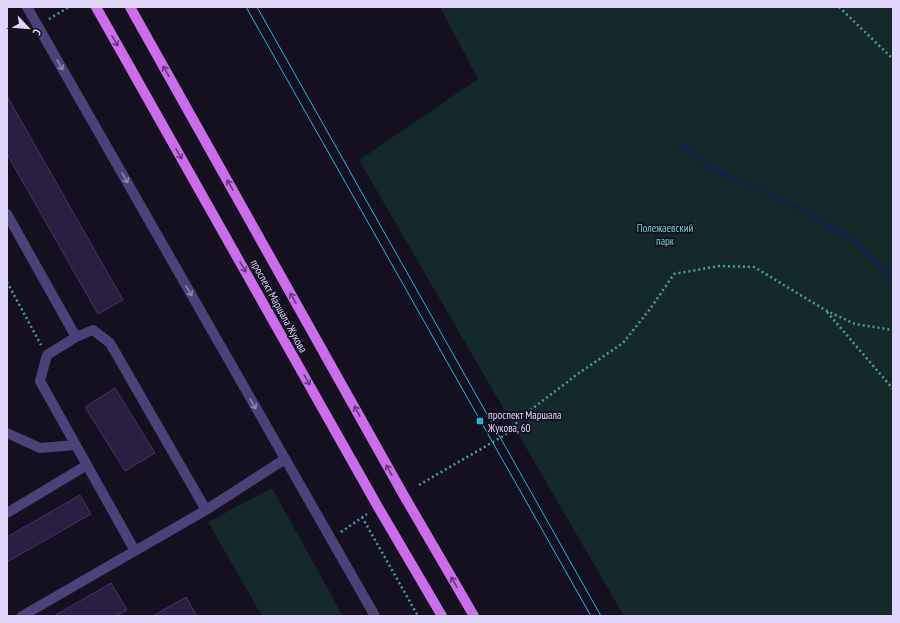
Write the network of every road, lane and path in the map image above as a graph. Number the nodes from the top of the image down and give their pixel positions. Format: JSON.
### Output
{"nodes":[{"id":1,"x":27,"y":7,"type":"edge"},
{"id":2,"x":96,"y":7,"type":"edge"},
{"id":3,"x":130,"y":7,"type":"edge"},
{"id":4,"x":839,"y":7,"type":"edge"},
{"id":5,"x":893,"y":59,"type":"edge"},
{"id":6,"x":7,"y":214,"type":"edge"},
{"id":7,"x":7,"y":282,"type":"edge"},
{"id":8,"x":7,"y":288,"type":"edge"},
{"id":9,"x":12,"y":290,"type":"junction"},
{"id":10,"x":827,"y":311,"type":"junction"},
{"id":11,"x":893,"y":330,"type":"edge"},
{"id":12,"x":76,"y":337,"type":"junction"},
{"id":13,"x":47,"y":355,"type":"junction"},
{"id":14,"x":893,"y":389,"type":"edge"},
{"id":15,"x":7,"y":433,"type":"edge"},
{"id":16,"x":76,"y":445,"type":"junction"},
{"id":17,"x":285,"y":459,"type":"junction"},
{"id":18,"x":87,"y":465,"type":"junction"},
{"id":19,"x":419,"y":485,"type":"dead end"},
{"id":20,"x":206,"y":510,"type":"junction"},
{"id":21,"x":7,"y":513,"type":"edge"},
{"id":22,"x":367,"y":514,"type":"dead end"},
{"id":23,"x":362,"y":517,"type":"junction"},
{"id":24,"x":339,"y":534,"type":"dead end"},
{"id":25,"x":135,"y":551,"type":"junction"},
{"id":26,"x":22,"y":616,"type":"edge"},
{"id":27,"x":376,"y":616,"type":"edge"},
{"id":28,"x":418,"y":616,"type":"edge"},
{"id":29,"x":442,"y":616,"type":"edge"},
{"id":30,"x":474,"y":616,"type":"edge"}],
"edges":[{"from":1,"to":17,"type":"street","one_way":true},
{"from":2,"to":29,"type":"main road","name":"проспект Маршала Жукова","one_way":true},
{"from":30,"to":3,"type":"main road","name":"проспект Маршала Жукова","one_way":true},
{"from":4,"to":5,"type":"path"},
{"from":6,"to":12,"type":"street"},
{"from":7,"to":9,"type":"path"},
{"from":8,"to":9,"type":"path"},
{"from":9,"to":13,"type":"path"},
{"from":10,"to":11,"type":"path"},
{"from":10,"to":14,"type":"path"},
{"from":10,"to":19,"type":"path"},
{"from":12,"to":13,"type":"street"},
{"from":12,"to":20,"type":"street"},
{"from":13,"to":16,"type":"street"},
{"from":15,"to":16,"type":"street"},
{"from":16,"to":18,"type":"street"},
{"from":17,"to":20,"type":"street"},
{"from":17,"to":27,"type":"street"},
{"from":18,"to":21,"type":"street"},
{"from":18,"to":25,"type":"street"},
{"from":20,"to":25,"type":"street"},
{"from":22,"to":23,"type":"path"},
{"from":23,"to":24,"type":"path"},
{"from":23,"to":28,"type":"path"},
{"from":25,"to":26,"type":"street"}]}
